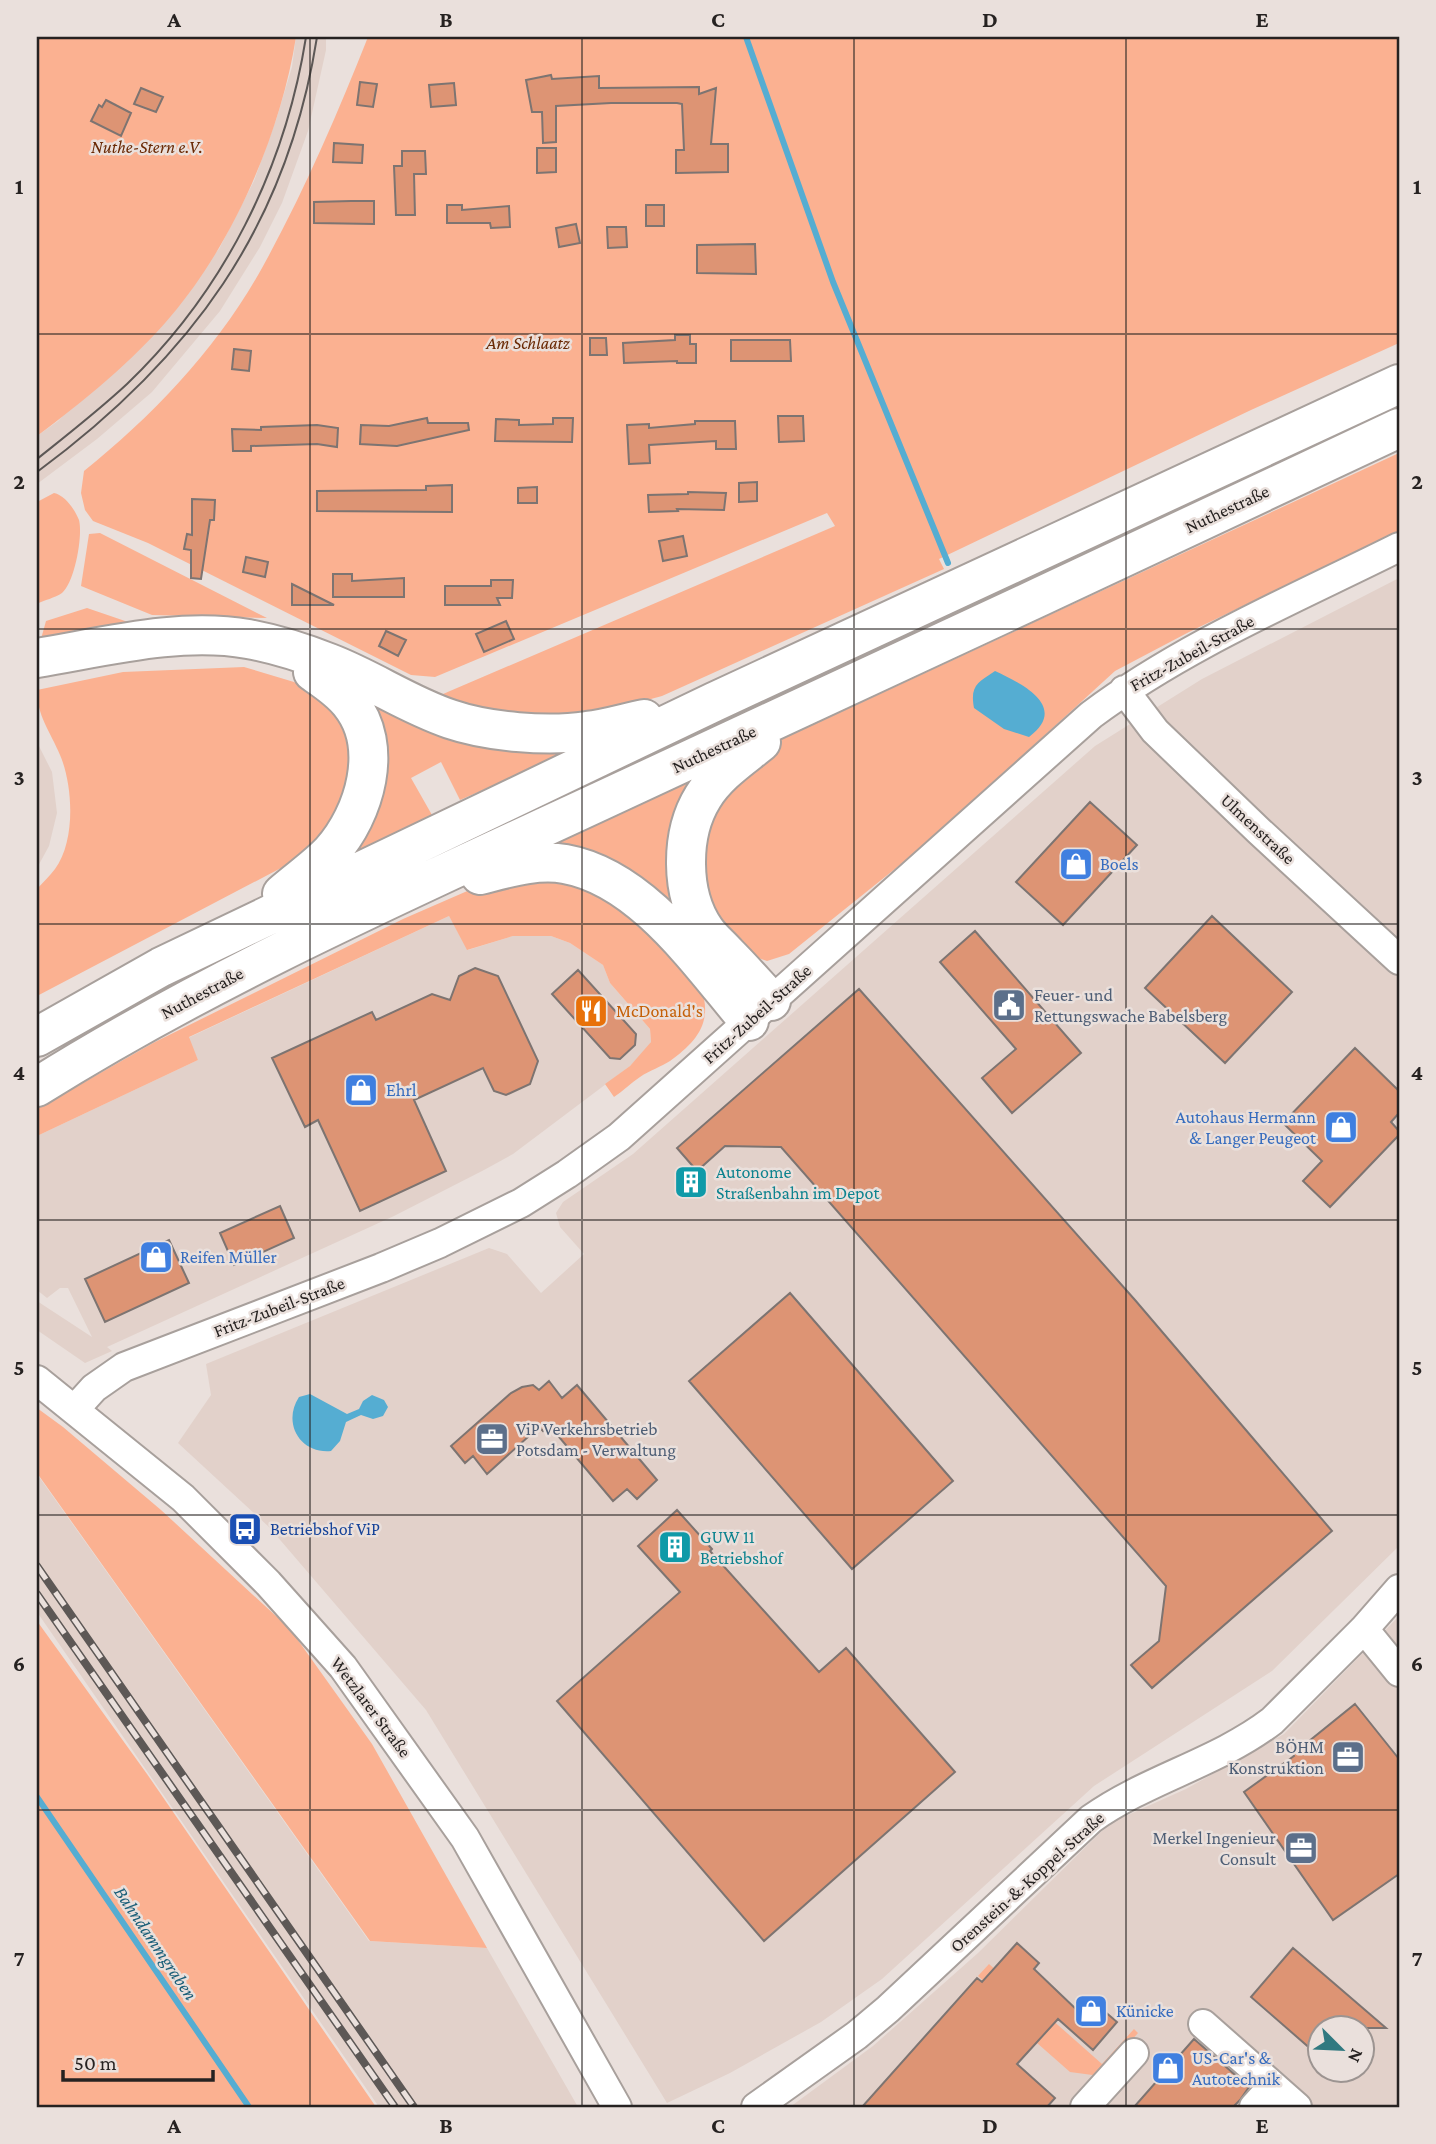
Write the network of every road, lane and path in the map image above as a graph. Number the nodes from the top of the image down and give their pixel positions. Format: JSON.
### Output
{"nodes":[{"id":1,"x":1399,"y":384,"type":"edge"},
{"id":2,"x":1399,"y":428,"type":"edge"},
{"id":3,"x":1399,"y":547,"type":"edge"},
{"id":4,"x":37,"y":658,"type":"edge"},
{"id":5,"x":37,"y":674,"type":"edge"},
{"id":6,"x":1124,"y":690,"type":"junction"},
{"id":7,"x":714,"y":702,"type":"junction"},
{"id":8,"x":805,"y":706,"type":"junction"},
{"id":9,"x":403,"y":893,"type":"junction"},
{"id":10,"x":240,"y":929,"type":"junction"},
{"id":11,"x":1399,"y":960,"type":"edge"},
{"id":12,"x":760,"y":1011,"type":"junction"},
{"id":13,"x":37,"y":1037,"type":"edge"},
{"id":14,"x":37,"y":1087,"type":"edge"},
{"id":15,"x":37,"y":1380,"type":"edge"},
{"id":16,"x":74,"y":1410,"type":"junction"},
{"id":17,"x":1399,"y":1589,"type":"edge"},
{"id":18,"x":1364,"y":1629,"type":"junction"},
{"id":19,"x":1399,"y":1672,"type":"edge"},
{"id":20,"x":1203,"y":2024,"type":"dead end"},
{"id":21,"x":1134,"y":2053,"type":"dead end"},
{"id":22,"x":1273,"y":2086,"type":"junction"},
{"id":23,"x":617,"y":2107,"type":"edge"},
{"id":24,"x":756,"y":2107,"type":"edge"},
{"id":25,"x":1086,"y":2107,"type":"edge"},
{"id":26,"x":1254,"y":2107,"type":"edge"},
{"id":27,"x":1297,"y":2107,"type":"edge"}],
"edges":[{"from":1,"to":7,"type":"highway"},
{"from":2,"to":8,"type":"highway","name":"Nuthestraße"},
{"from":3,"to":6,"type":"street","name":"Fritz-Zubeil-Straße"},
{"from":4,"to":7,"type":"highway"},
{"from":5,"to":10,"type":"highway"},
{"from":6,"to":11,"type":"street","name":"Ulmenstraße"},
{"from":6,"to":12,"type":"street","name":"Fritz-Zubeil-Straße"},
{"from":7,"to":10,"type":"highway"},
{"from":8,"to":9,"type":"highway","name":"Nuthestraße"},
{"from":8,"to":12,"type":"highway"},
{"from":9,"to":12,"type":"highway"},
{"from":9,"to":14,"type":"highway","name":"Nuthestraße"},
{"from":10,"to":13,"type":"highway"},
{"from":12,"to":16,"type":"street","name":"Fritz-Zubeil-Straße"},
{"from":15,"to":16,"type":"street","name":"Wetzlarer Straße"},
{"from":16,"to":23,"type":"street","name":"Wetzlarer Straße"},
{"from":17,"to":18,"type":"street","name":"Orenstein-&-Koppel-Straße"},
{"from":18,"to":19,"type":"street"},
{"from":18,"to":24,"type":"street","name":"Orenstein-&-Koppel-Straße"},
{"from":20,"to":22,"type":"street"},
{"from":21,"to":25,"type":"street"},
{"from":22,"to":26,"type":"street"},
{"from":22,"to":27,"type":"street"}]}
